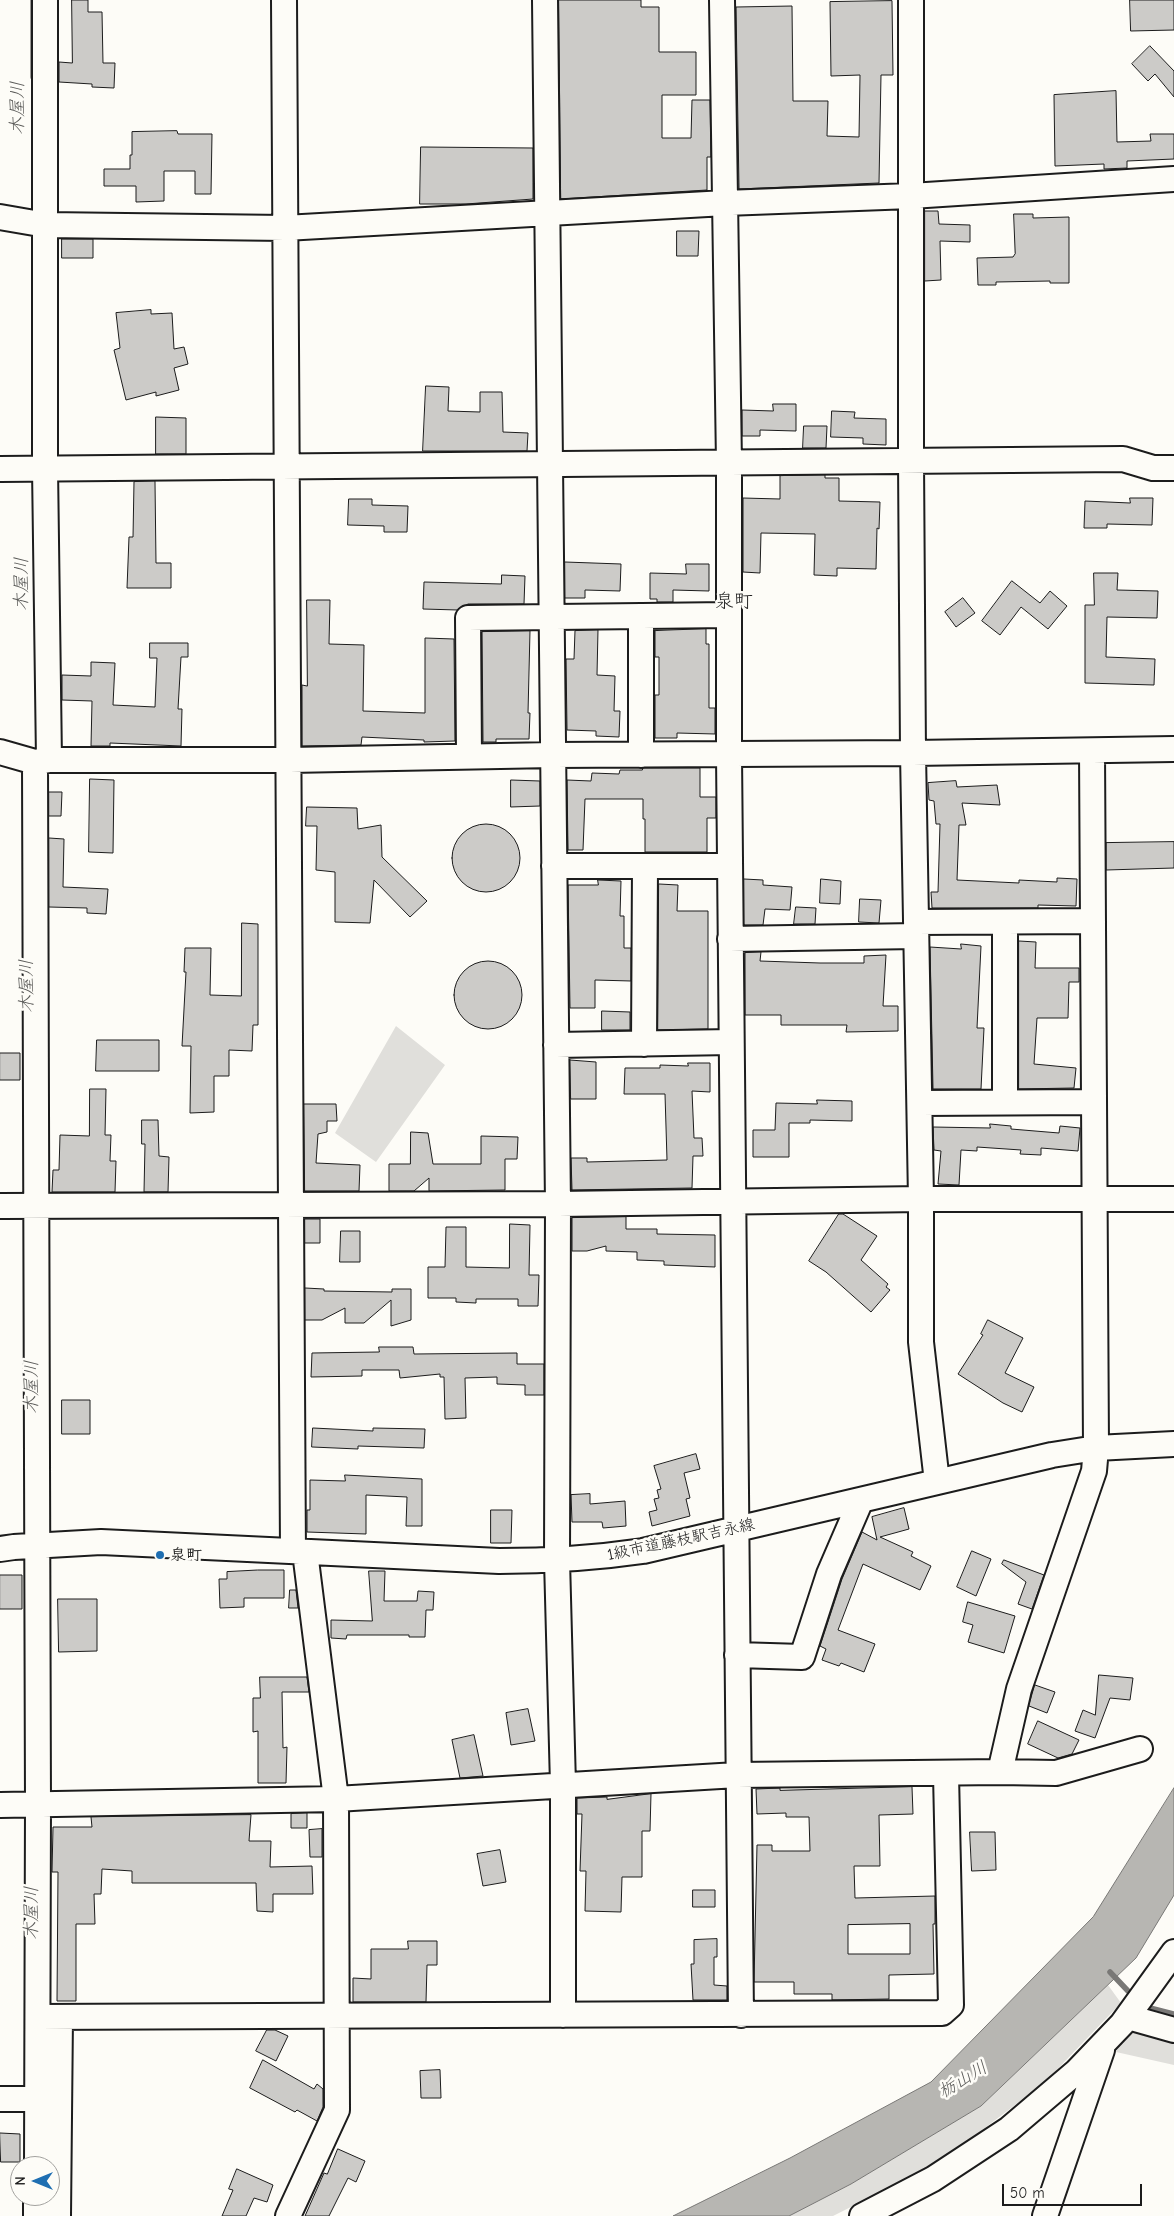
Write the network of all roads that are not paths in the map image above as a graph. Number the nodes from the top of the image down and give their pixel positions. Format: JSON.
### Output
{"nodes":[{"id":1,"x":45,"y":0,"type":"edge"},
{"id":2,"x":284,"y":0,"type":"edge"},
{"id":3,"x":545,"y":0,"type":"edge"},
{"id":4,"x":722,"y":0,"type":"edge"},
{"id":5,"x":911,"y":0,"type":"edge"},
{"id":6,"x":1174,"y":179,"type":"edge"},
{"id":7,"x":912,"y":196,"type":"junction"},
{"id":8,"x":725,"y":203,"type":"junction"},
{"id":9,"x":547,"y":214,"type":"junction"},
{"id":10,"x":0,"y":217,"type":"edge"},
{"id":11,"x":46,"y":225,"type":"junction"},
{"id":12,"x":285,"y":228,"type":"junction"},
{"id":13,"x":911,"y":460,"type":"junction"},
{"id":14,"x":729,"y":463,"type":"junction"},
{"id":15,"x":550,"y":465,"type":"junction"},
{"id":16,"x":46,"y":468,"type":"junction"},
{"id":17,"x":288,"y":468,"type":"junction"},
{"id":18,"x":1174,"y":468,"type":"edge"},
{"id":19,"x":0,"y":469,"type":"edge"},
{"id":20,"x":729,"y":615,"type":"junction"},
{"id":21,"x":641,"y":616,"type":"junction"},
{"id":22,"x":552,"y":617,"type":"junction"},
{"id":23,"x":1174,"y":749,"type":"edge"},
{"id":24,"x":1092,"y":751,"type":"junction"},
{"id":25,"x":0,"y":752,"type":"edge"},
{"id":26,"x":913,"y":753,"type":"junction"},
{"id":27,"x":553,"y":754,"type":"junction"},
{"id":28,"x":641,"y":754,"type":"junction"},
{"id":29,"x":729,"y":754,"type":"junction"},
{"id":30,"x":469,"y":756,"type":"junction"},
{"id":31,"x":290,"y":760,"type":"junction"},
{"id":32,"x":42,"y":761,"type":"junction"},
{"id":33,"x":554,"y":866,"type":"junction"},
{"id":34,"x":730,"y":866,"type":"junction"},
{"id":35,"x":645,"y":867,"type":"junction"},
{"id":36,"x":1093,"y":921,"type":"junction"},
{"id":37,"x":1005,"y":922,"type":"junction"},
{"id":38,"x":916,"y":929,"type":"junction"},
{"id":39,"x":730,"y":939,"type":"junction"},
{"id":40,"x":731,"y":1042,"type":"junction"},
{"id":41,"x":644,"y":1044,"type":"junction"},
{"id":42,"x":556,"y":1045,"type":"junction"},
{"id":43,"x":1005,"y":1102,"type":"junction"},
{"id":44,"x":1094,"y":1102,"type":"junction"},
{"id":45,"x":920,"y":1103,"type":"junction"},
{"id":46,"x":1094,"y":1198,"type":"junction"},
{"id":47,"x":921,"y":1199,"type":"junction"},
{"id":48,"x":1174,"y":1199,"type":"edge"},
{"id":49,"x":733,"y":1201,"type":"junction"},
{"id":50,"x":558,"y":1204,"type":"junction"},
{"id":51,"x":0,"y":1206,"type":"edge"},
{"id":52,"x":37,"y":1206,"type":"junction"},
{"id":53,"x":292,"y":1206,"type":"junction"},
{"id":54,"x":1174,"y":1444,"type":"edge"},
{"id":55,"x":1096,"y":1448,"type":"junction"},
{"id":56,"x":938,"y":1482,"type":"junction"},
{"id":57,"x":861,"y":1500,"type":"junction"},
{"id":58,"x":736,"y":1530,"type":"junction"},
{"id":59,"x":36,"y":1545,"type":"junction"},
{"id":60,"x":0,"y":1549,"type":"edge"},
{"id":61,"x":299,"y":1551,"type":"junction"},
{"id":62,"x":557,"y":1560,"type":"junction"},
{"id":63,"x":736,"y":1655,"type":"junction"},
{"id":64,"x":1140,"y":1749,"type":"dead end"},
{"id":65,"x":1000,"y":1772,"type":"junction"},
{"id":66,"x":946,"y":1774,"type":"junction"},
{"id":67,"x":738,"y":1776,"type":"junction"},
{"id":68,"x":564,"y":1785,"type":"junction"},
{"id":69,"x":336,"y":1800,"type":"junction"},
{"id":70,"x":38,"y":1804,"type":"junction"},
{"id":71,"x":0,"y":1805,"type":"edge"},
{"id":72,"x":1174,"y":1952,"type":"edge"},
{"id":73,"x":337,"y":2015,"type":"junction"},
{"id":74,"x":563,"y":2015,"type":"junction"},
{"id":75,"x":741,"y":2015,"type":"junction"},
{"id":76,"x":49,"y":2017,"type":"junction"},
{"id":77,"x":1128,"y":2017,"type":"junction"},
{"id":78,"x":1174,"y":2030,"type":"edge"},
{"id":79,"x":1105,"y":2042,"type":"junction"},
{"id":80,"x":0,"y":2099,"type":"edge"},
{"id":81,"x":37,"y":2099,"type":"junction"},
{"id":82,"x":37,"y":2156,"type":"edge"},
{"id":83,"x":58,"y":2216,"type":"edge"},
{"id":84,"x":288,"y":2216,"type":"edge"},
{"id":85,"x":862,"y":2216,"type":"edge"},
{"id":86,"x":1045,"y":2216,"type":"edge"}],
"edges":[{"from":1,"to":11,"type":"street"},
{"from":2,"to":12,"type":"street"},
{"from":3,"to":9,"type":"street"},
{"from":4,"to":8,"type":"street"},
{"from":5,"to":7,"type":"street"},
{"from":6,"to":7,"type":"street"},
{"from":7,"to":8,"type":"street"},
{"from":7,"to":13,"type":"street"},
{"from":8,"to":9,"type":"street"},
{"from":8,"to":14,"type":"street"},
{"from":9,"to":12,"type":"street"},
{"from":9,"to":15,"type":"street"},
{"from":10,"to":11,"type":"street"},
{"from":11,"to":12,"type":"street"},
{"from":11,"to":16,"type":"street"},
{"from":12,"to":17,"type":"street"},
{"from":13,"to":14,"type":"street"},
{"from":13,"to":18,"type":"street"},
{"from":13,"to":26,"type":"street"},
{"from":14,"to":15,"type":"street"},
{"from":14,"to":20,"type":"street"},
{"from":15,"to":17,"type":"street"},
{"from":15,"to":22,"type":"street"},
{"from":16,"to":17,"type":"street"},
{"from":16,"to":19,"type":"street"},
{"from":16,"to":32,"type":"street"},
{"from":17,"to":31,"type":"street"},
{"from":20,"to":21,"type":"street"},
{"from":20,"to":29,"type":"street"},
{"from":21,"to":22,"type":"street"},
{"from":21,"to":28,"type":"street"},
{"from":22,"to":27,"type":"street"},
{"from":22,"to":30,"type":"street"},
{"from":23,"to":24,"type":"street"},
{"from":24,"to":26,"type":"street"},
{"from":24,"to":36,"type":"street"},
{"from":25,"to":32,"type":"street"},
{"from":26,"to":29,"type":"street"},
{"from":26,"to":38,"type":"street"},
{"from":27,"to":28,"type":"street"},
{"from":27,"to":30,"type":"street"},
{"from":27,"to":33,"type":"street"},
{"from":28,"to":29,"type":"street"},
{"from":29,"to":34,"type":"street"},
{"from":30,"to":31,"type":"street"},
{"from":31,"to":32,"type":"street"},
{"from":31,"to":53,"type":"street"},
{"from":32,"to":52,"type":"street"},
{"from":33,"to":35,"type":"street"},
{"from":33,"to":42,"type":"street"},
{"from":34,"to":35,"type":"street"},
{"from":34,"to":39,"type":"street"},
{"from":35,"to":41,"type":"street"},
{"from":36,"to":37,"type":"street"},
{"from":36,"to":44,"type":"street"},
{"from":37,"to":38,"type":"street"},
{"from":37,"to":43,"type":"street"},
{"from":38,"to":39,"type":"street"},
{"from":38,"to":45,"type":"street"},
{"from":39,"to":40,"type":"street"},
{"from":40,"to":41,"type":"street"},
{"from":40,"to":49,"type":"street"},
{"from":41,"to":42,"type":"street"},
{"from":42,"to":50,"type":"street"},
{"from":43,"to":44,"type":"street"},
{"from":43,"to":45,"type":"street"},
{"from":44,"to":46,"type":"street"},
{"from":45,"to":47,"type":"street"},
{"from":46,"to":47,"type":"street"},
{"from":46,"to":48,"type":"street"},
{"from":46,"to":55,"type":"street"},
{"from":47,"to":49,"type":"street"},
{"from":47,"to":56,"type":"street"},
{"from":49,"to":50,"type":"street"},
{"from":49,"to":58,"type":"street"},
{"from":50,"to":53,"type":"street"},
{"from":50,"to":62,"type":"street"},
{"from":51,"to":52,"type":"street"},
{"from":52,"to":53,"type":"street"},
{"from":52,"to":59,"type":"street"},
{"from":53,"to":61,"type":"street"},
{"from":54,"to":55,"type":"street","name":"1級市道藤枝駅吉永線"},
{"from":55,"to":56,"type":"street","name":"1級市道藤枝駅吉永線"},
{"from":55,"to":65,"type":"street"},
{"from":56,"to":57,"type":"street","name":"1級市道藤枝駅吉永線"},
{"from":57,"to":58,"type":"street","name":"1級市道藤枝駅吉永線"},
{"from":57,"to":63,"type":"street"},
{"from":58,"to":62,"type":"street","name":"1級市道藤枝駅吉永線"},
{"from":58,"to":63,"type":"street"},
{"from":59,"to":60,"type":"street","name":"1級市道藤枝駅吉永線"},
{"from":59,"to":61,"type":"street","name":"1級市道藤枝駅吉永線"},
{"from":59,"to":70,"type":"street"},
{"from":61,"to":62,"type":"street","name":"1級市道藤枝駅吉永線"},
{"from":61,"to":69,"type":"street"},
{"from":62,"to":68,"type":"street"},
{"from":63,"to":67,"type":"street"},
{"from":64,"to":65,"type":"street"},
{"from":65,"to":66,"type":"street"},
{"from":66,"to":67,"type":"street"},
{"from":66,"to":75,"type":"street"},
{"from":67,"to":68,"type":"street"},
{"from":67,"to":75,"type":"street"},
{"from":68,"to":69,"type":"street"},
{"from":68,"to":74,"type":"street"},
{"from":69,"to":70,"type":"street"},
{"from":69,"to":73,"type":"street"},
{"from":70,"to":71,"type":"street"},
{"from":70,"to":76,"type":"street"},
{"from":72,"to":77,"type":"street"},
{"from":73,"to":74,"type":"street"},
{"from":73,"to":76,"type":"street"},
{"from":73,"to":84,"type":"street"},
{"from":74,"to":75,"type":"street"},
{"from":76,"to":81,"type":"street"},
{"from":76,"to":83,"type":"street"},
{"from":77,"to":78,"type":"street"},
{"from":77,"to":79,"type":"street"},
{"from":79,"to":85,"type":"street"},
{"from":79,"to":86,"type":"street"},
{"from":80,"to":81,"type":"street"},
{"from":81,"to":82,"type":"street"}]}
